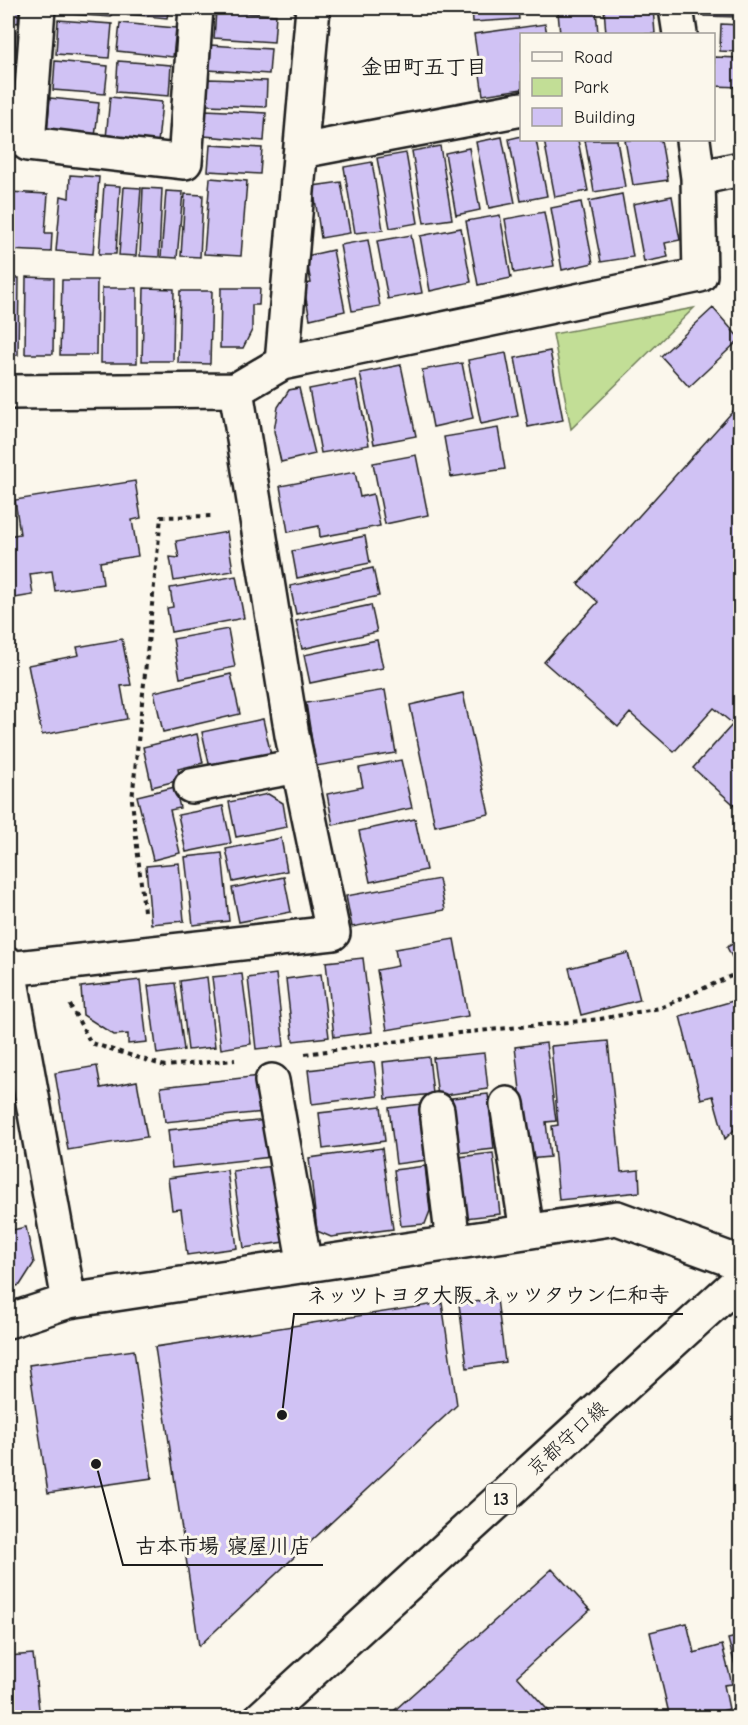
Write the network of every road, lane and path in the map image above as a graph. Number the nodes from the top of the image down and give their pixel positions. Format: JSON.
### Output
{"nodes":[{"id":1,"x":38,"y":8,"type":"edge"},
{"id":2,"x":196,"y":8,"type":"edge"},
{"id":3,"x":313,"y":8,"type":"edge"},
{"id":4,"x":676,"y":8,"type":"edge"},
{"id":5,"x":680,"y":33,"type":"edge"},
{"id":6,"x":520,"y":109,"type":"edge"},
{"id":7,"x":693,"y":141,"type":"edge"},
{"id":8,"x":301,"y":151,"type":"junction"},
{"id":9,"x":741,"y":169,"type":"edge"},
{"id":10,"x":698,"y":178,"type":"junction"},
{"id":11,"x":282,"y":363,"type":"junction"},
{"id":12,"x":236,"y":390,"type":"junction"},
{"id":13,"x":8,"y":392,"type":"edge"},
{"id":14,"x":256,"y":514,"type":"junction"},
{"id":15,"x":298,"y":766,"type":"junction"},
{"id":16,"x":191,"y":786,"type":"dead end"},
{"id":17,"x":148,"y":953,"type":"junction"},
{"id":18,"x":48,"y":965,"type":"junction"},
{"id":19,"x":8,"y":966,"type":"edge"},
{"id":20,"x":741,"y":972,"type":"edge"},
{"id":21,"x":15,"y":1045,"type":"edge"},
{"id":22,"x":301,"y":1055,"type":"dead end"},
{"id":23,"x":246,"y":1059,"type":"dead end"},
{"id":24,"x":272,"y":1081,"type":"dead end"},
{"id":25,"x":507,"y":1104,"type":"dead end"},
{"id":26,"x":437,"y":1110,"type":"dead end"},
{"id":27,"x":526,"y":1231,"type":"junction"},
{"id":28,"x":453,"y":1243,"type":"junction"},
{"id":29,"x":741,"y":1263,"type":"edge"},
{"id":30,"x":305,"y":1266,"type":"junction"},
{"id":31,"x":741,"y":1280,"type":"edge"},
{"id":32,"x":69,"y":1301,"type":"junction"},
{"id":33,"x":8,"y":1321,"type":"edge"},
{"id":34,"x":261,"y":1718,"type":"edge"}],
"edges":[{"from":1,"to":2,"type":"street"},
{"from":3,"to":8,"type":"street"},
{"from":4,"to":5,"type":"street"},
{"from":6,"to":8,"type":"street"},
{"from":7,"to":10,"type":"street"},
{"from":8,"to":11,"type":"street"},
{"from":9,"to":10,"type":"street"},
{"from":10,"to":11,"type":"street"},
{"from":11,"to":12,"type":"street"},
{"from":12,"to":13,"type":"street"},
{"from":12,"to":14,"type":"street"},
{"from":14,"to":15,"type":"street"},
{"from":14,"to":17,"type":"path"},
{"from":15,"to":16,"type":"street"},
{"from":15,"to":17,"type":"street"},
{"from":17,"to":18,"type":"street"},
{"from":18,"to":19,"type":"street"},
{"from":18,"to":23,"type":"path"},
{"from":19,"to":21,"type":"street"},
{"from":20,"to":22,"type":"path"},
{"from":21,"to":32,"type":"street"},
{"from":24,"to":30,"type":"street"},
{"from":25,"to":27,"type":"street"},
{"from":26,"to":28,"type":"street"},
{"from":27,"to":28,"type":"street"},
{"from":27,"to":29,"type":"street"},
{"from":28,"to":30,"type":"street"},
{"from":30,"to":32,"type":"street"},
{"from":31,"to":34,"type":"street","name":"京都守口線","number":"13"},
{"from":32,"to":33,"type":"street"}]}
